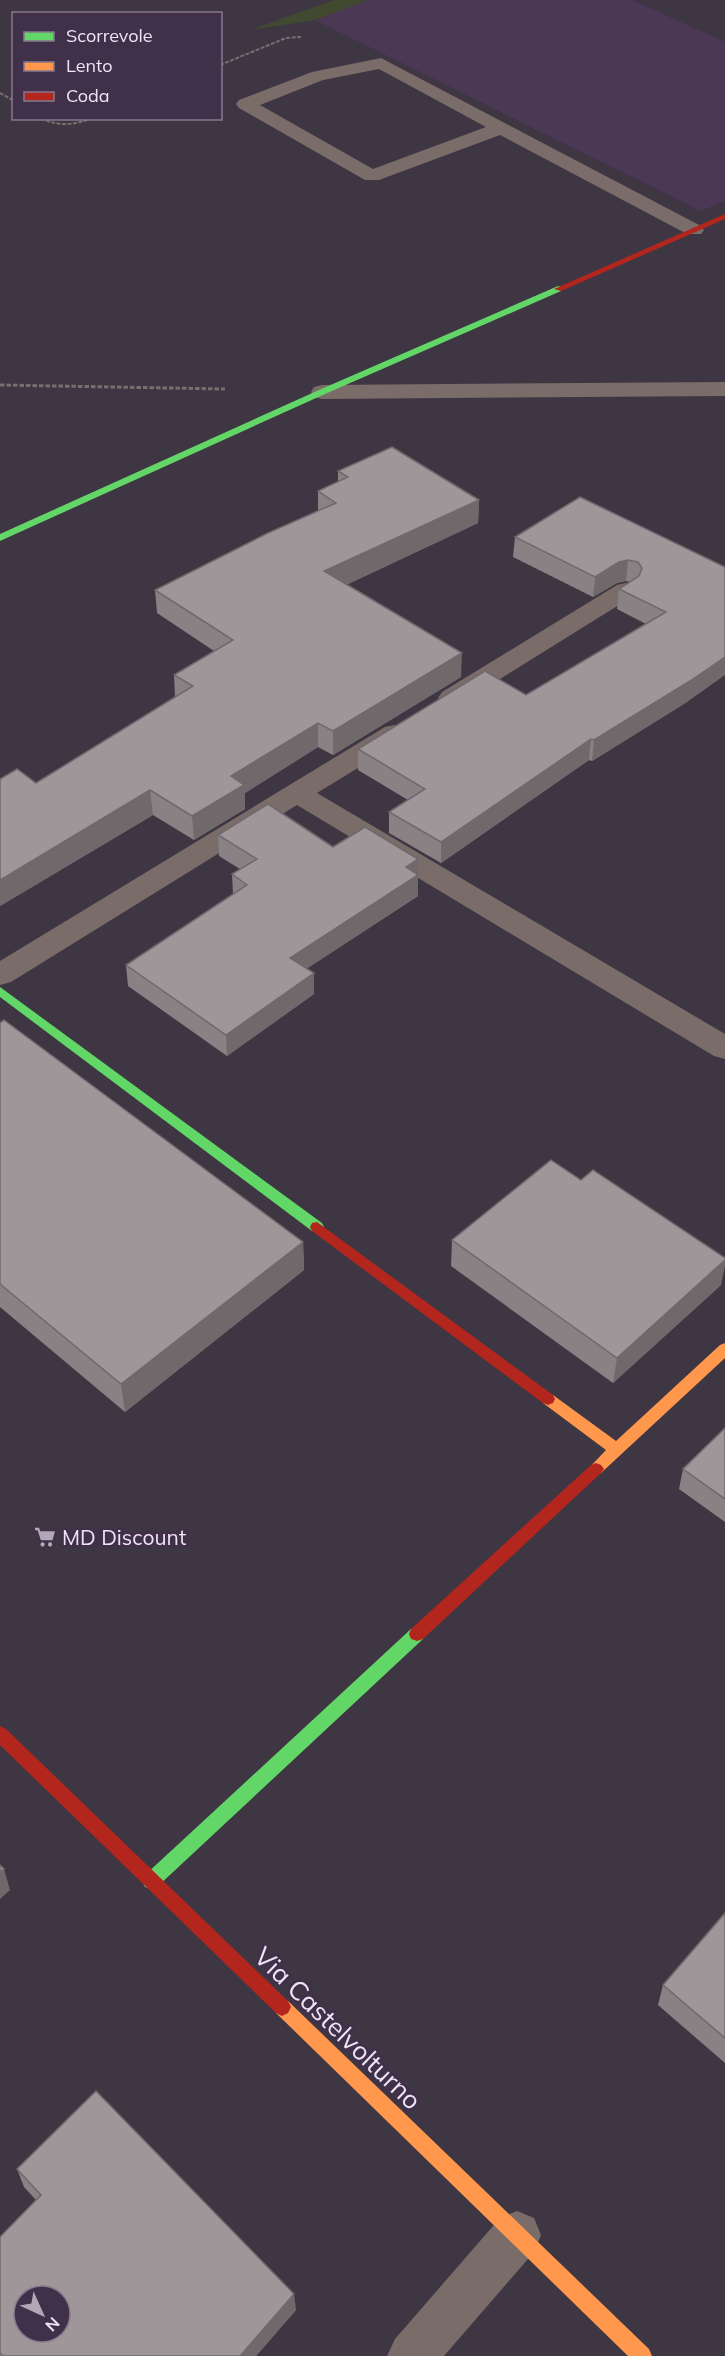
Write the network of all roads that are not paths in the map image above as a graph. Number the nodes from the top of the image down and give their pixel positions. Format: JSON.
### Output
{"nodes":[{"id":1,"x":501,"y":128,"type":"junction"},
{"id":2,"x":725,"y":216,"type":"edge"},
{"id":3,"x":694,"y":230,"type":"junction"},
{"id":4,"x":725,"y":389,"type":"edge"},
{"id":5,"x":322,"y":392,"type":"junction"},
{"id":6,"x":0,"y":538,"type":"edge"},
{"id":7,"x":626,"y":590,"type":"edge"},
{"id":8,"x":297,"y":793,"type":"junction"},
{"id":9,"x":0,"y":975,"type":"edge"},
{"id":10,"x":0,"y":991,"type":"edge"},
{"id":11,"x":725,"y":1048,"type":"edge"},
{"id":12,"x":725,"y":1349,"type":"edge"},
{"id":13,"x":615,"y":1449,"type":"junction"},
{"id":14,"x":0,"y":1734,"type":"edge"},
{"id":15,"x":151,"y":1881,"type":"junction"},
{"id":16,"x":517,"y":2235,"type":"junction"},
{"id":17,"x":412,"y":2356,"type":"edge"},
{"id":18,"x":642,"y":2356,"type":"edge"}],
"edges":[{"from":1,"to":1,"type":"street"},
{"from":1,"to":3,"type":"street"},
{"from":2,"to":3,"type":"street"},
{"from":3,"to":5,"type":"street"},
{"from":4,"to":5,"type":"street"},
{"from":5,"to":6,"type":"street"},
{"from":7,"to":8,"type":"street"},
{"from":8,"to":9,"type":"street"},
{"from":8,"to":11,"type":"street"},
{"from":10,"to":13,"type":"street"},
{"from":12,"to":13,"type":"street"},
{"from":13,"to":15,"type":"street"},
{"from":14,"to":15,"type":"street","name":"Via Castelvolturno"},
{"from":15,"to":16,"type":"street","name":"Via Castelvolturno"},
{"from":16,"to":17,"type":"street"},
{"from":16,"to":18,"type":"street","name":"Via Castelvolturno"}]}
